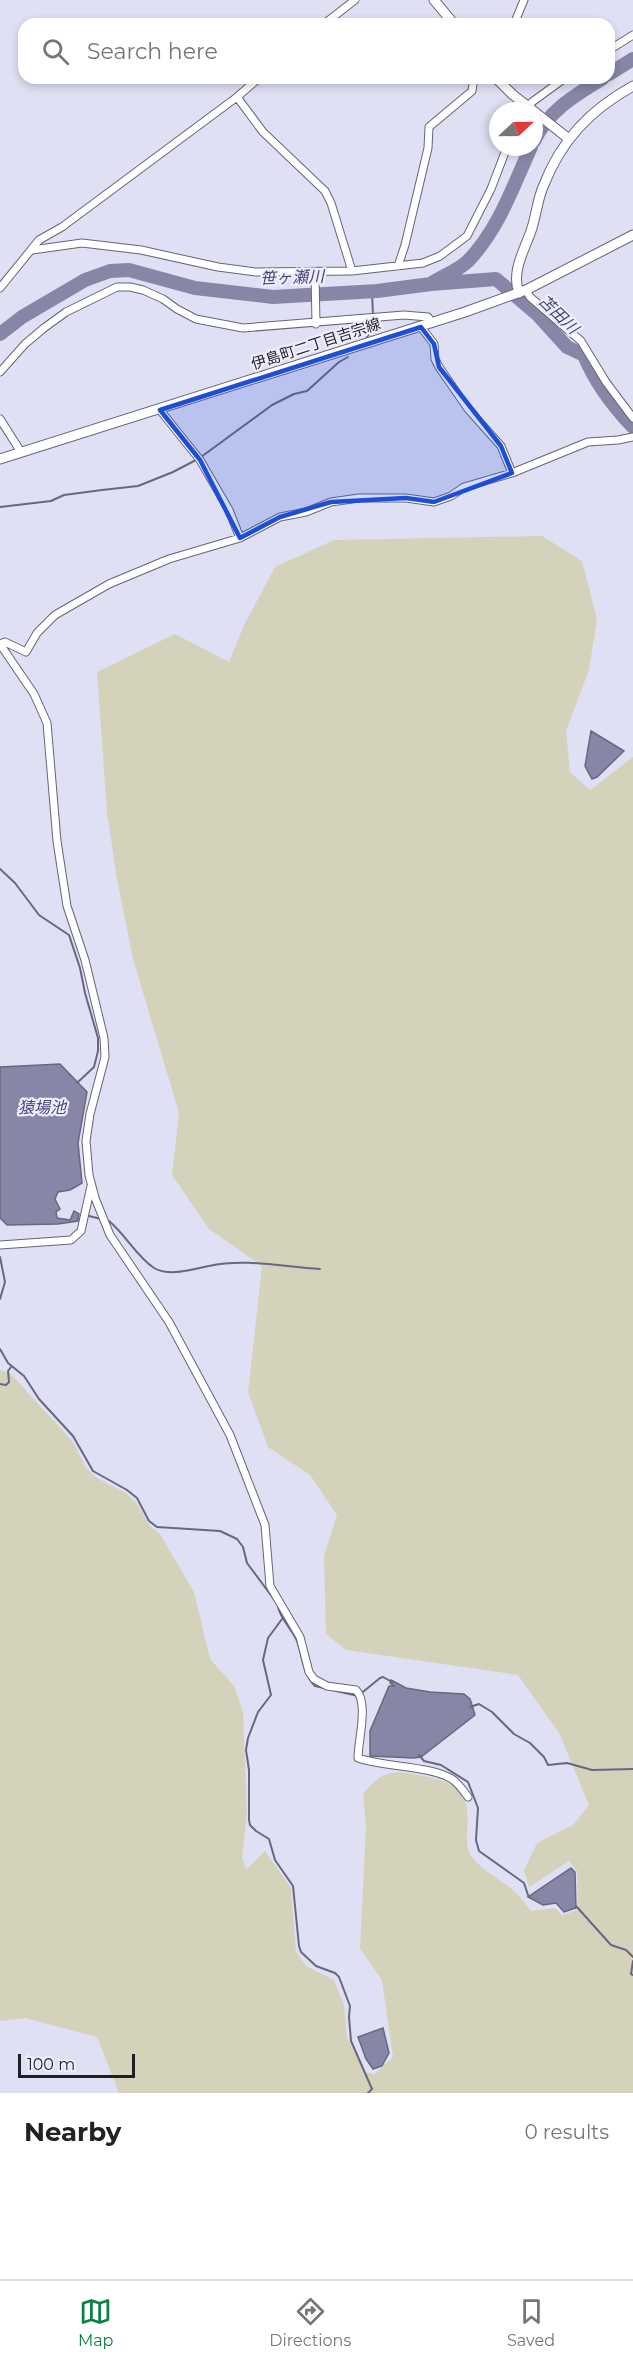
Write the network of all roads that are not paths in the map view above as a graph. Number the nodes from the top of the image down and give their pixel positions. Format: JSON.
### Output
{"nodes":[{"id":1,"x":355,"y":0,"type":"edge"},
{"id":2,"x":434,"y":0,"type":"edge"},
{"id":3,"x":524,"y":0,"type":"edge"},
{"id":4,"x":332,"y":18,"type":"edge"},
{"id":5,"x":449,"y":18,"type":"edge"},
{"id":6,"x":516,"y":18,"type":"edge"},
{"id":7,"x":633,"y":35,"type":"edge"},
{"id":8,"x":615,"y":46,"type":"edge"},
{"id":9,"x":252,"y":84,"type":"edge"},
{"id":10,"x":473,"y":84,"type":"edge"},
{"id":11,"x":502,"y":84,"type":"edge"},
{"id":12,"x":558,"y":84,"type":"edge"},
{"id":13,"x":633,"y":86,"type":"edge"},
{"id":14,"x":237,"y":98,"type":"junction"},
{"id":15,"x":522,"y":102,"type":"edge"},
{"id":16,"x":535,"y":102,"type":"edge"},
{"id":17,"x":543,"y":119,"type":"edge"},
{"id":18,"x":566,"y":136,"type":"junction"},
{"id":19,"x":504,"y":156,"type":"edge"},
{"id":20,"x":633,"y":236,"type":"edge"},
{"id":21,"x":32,"y":250,"type":"junction"},
{"id":22,"x":398,"y":266,"type":"junction"},
{"id":23,"x":352,"y":271,"type":"junction"},
{"id":24,"x":315,"y":274,"type":"junction"},
{"id":25,"x":0,"y":288,"type":"edge"},
{"id":26,"x":522,"y":291,"type":"junction"},
{"id":27,"x":432,"y":323,"type":"junction"},
{"id":28,"x":316,"y":324,"type":"junction"},
{"id":29,"x":421,"y":327,"type":"junction"},
{"id":30,"x":0,"y":372,"type":"edge"},
{"id":31,"x":160,"y":410,"type":"junction"},
{"id":32,"x":633,"y":418,"type":"edge"},
{"id":33,"x":0,"y":419,"type":"edge"},
{"id":34,"x":632,"y":437,"type":"edge"},
{"id":35,"x":21,"y":452,"type":"junction"},
{"id":36,"x":0,"y":459,"type":"edge"},
{"id":37,"x":512,"y":473,"type":"junction"},
{"id":38,"x":240,"y":538,"type":"junction"},
{"id":39,"x":0,"y":644,"type":"edge"},
{"id":40,"x":91,"y":1186,"type":"junction"},
{"id":41,"x":0,"y":1245,"type":"edge"},
{"id":42,"x":468,"y":1797,"type":"dead end"}],
"edges":[{"from":1,"to":4,"type":"street"},
{"from":2,"to":5,"type":"street"},
{"from":3,"to":6,"type":"street"},
{"from":7,"to":8,"type":"street"},
{"from":9,"to":14,"type":"street"},
{"from":10,"to":22,"type":"street"},
{"from":11,"to":15,"type":"street"},
{"from":12,"to":16,"type":"street"},
{"from":13,"to":18,"type":"street"},
{"from":14,"to":21,"type":"street"},
{"from":14,"to":23,"type":"street"},
{"from":17,"to":18,"type":"street"},
{"from":18,"to":26,"type":"street"},
{"from":19,"to":22,"type":"street"},
{"from":20,"to":26,"type":"street","name":"伊島町二丁目吉宗線"},
{"from":21,"to":24,"type":"street"},
{"from":21,"to":25,"type":"street"},
{"from":22,"to":23,"type":"street"},
{"from":23,"to":24,"type":"street"},
{"from":24,"to":28,"type":"street"},
{"from":26,"to":27,"type":"street","name":"伊島町二丁目吉宗線"},
{"from":26,"to":32,"type":"street"},
{"from":27,"to":28,"type":"street"},
{"from":27,"to":29,"type":"street","name":"伊島町二丁目吉宗線"},
{"from":28,"to":30,"type":"street"},
{"from":29,"to":31,"type":"street","name":"伊島町二丁目吉宗線"},
{"from":29,"to":37,"type":"street"},
{"from":31,"to":35,"type":"street","name":"伊島町二丁目吉宗線"},
{"from":31,"to":38,"type":"street"},
{"from":33,"to":35,"type":"street"},
{"from":34,"to":37,"type":"street"},
{"from":35,"to":36,"type":"street","name":"伊島町二丁目吉宗線"},
{"from":37,"to":38,"type":"street"},
{"from":38,"to":39,"type":"street"},
{"from":39,"to":40,"type":"street"},
{"from":40,"to":41,"type":"street"},
{"from":40,"to":42,"type":"street"}]}
